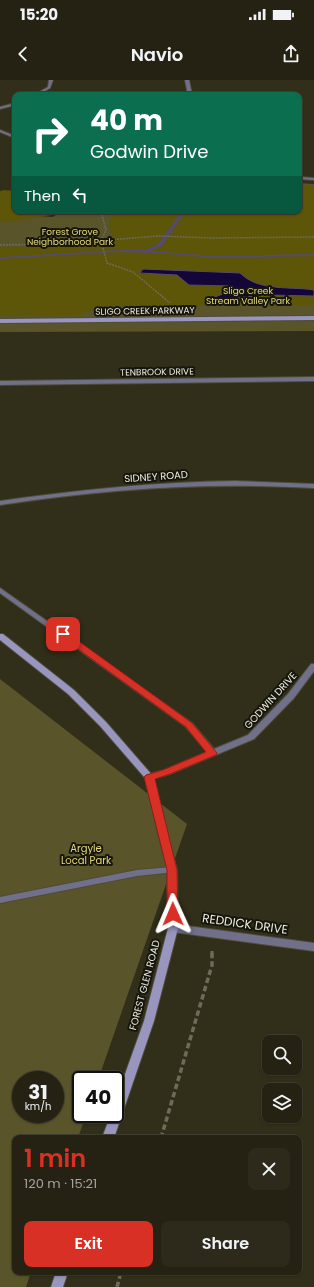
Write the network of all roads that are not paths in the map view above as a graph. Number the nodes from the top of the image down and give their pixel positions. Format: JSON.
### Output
{"nodes":[{"id":1,"x":52,"y":80,"type":"edge"},
{"id":2,"x":187,"y":80,"type":"edge"},
{"id":3,"x":41,"y":92,"type":"edge"},
{"id":4,"x":189,"y":92,"type":"edge"},
{"id":5,"x":12,"y":105,"type":"edge"},
{"id":6,"x":0,"y":108,"type":"edge"},
{"id":7,"x":0,"y":131,"type":"edge"},
{"id":8,"x":12,"y":136,"type":"edge"},
{"id":9,"x":302,"y":178,"type":"edge"},
{"id":10,"x":314,"y":179,"type":"edge"},
{"id":11,"x":314,"y":318,"type":"edge"},
{"id":12,"x":0,"y":321,"type":"edge"},
{"id":13,"x":314,"y":379,"type":"edge"},
{"id":14,"x":0,"y":384,"type":"edge"},
{"id":15,"x":314,"y":486,"type":"edge"},
{"id":16,"x":0,"y":503,"type":"edge"},
{"id":17,"x":0,"y":590,"type":"edge"},
{"id":18,"x":0,"y":636,"type":"edge"},
{"id":19,"x":314,"y":666,"type":"edge"},
{"id":20,"x":212,"y":753,"type":"junction"},
{"id":21,"x":149,"y":777,"type":"junction"},
{"id":22,"x":172,"y":870,"type":"junction"},
{"id":23,"x":0,"y":900,"type":"edge"},
{"id":24,"x":173,"y":928,"type":"junction"},
{"id":25,"x":314,"y":947,"type":"edge"},
{"id":26,"x":109,"y":1135,"type":"edge"},
{"id":27,"x":61,"y":1275,"type":"edge"},
{"id":28,"x":57,"y":1287,"type":"edge"}],
"edges":[{"from":1,"to":3,"type":"street"},
{"from":2,"to":4,"type":"street"},
{"from":5,"to":6,"type":"street"},
{"from":7,"to":8,"type":"street"},
{"from":9,"to":10,"type":"street"},
{"from":11,"to":12,"type":"street","name":"SLIGO CREEK PARKWAY"},
{"from":13,"to":14,"type":"street","name":"TENBROOK DRIVE"},
{"from":15,"to":16,"type":"street","name":"SIDNEY ROAD"},
{"from":17,"to":20,"type":"street"},
{"from":18,"to":21,"type":"street","name":"FOREST GLEN ROAD"},
{"from":19,"to":20,"type":"street","name":"GODWIN DRIVE"},
{"from":20,"to":21,"type":"street","name":"GODWIN DRIVE"},
{"from":21,"to":22,"type":"street","name":"FOREST GLEN ROAD"},
{"from":22,"to":23,"type":"street"},
{"from":22,"to":24,"type":"street","name":"FOREST GLEN ROAD"},
{"from":24,"to":25,"type":"street","name":"REDDICK DRIVE"},
{"from":24,"to":26,"type":"street","name":"FOREST GLEN ROAD"},
{"from":27,"to":28,"type":"street"}]}
